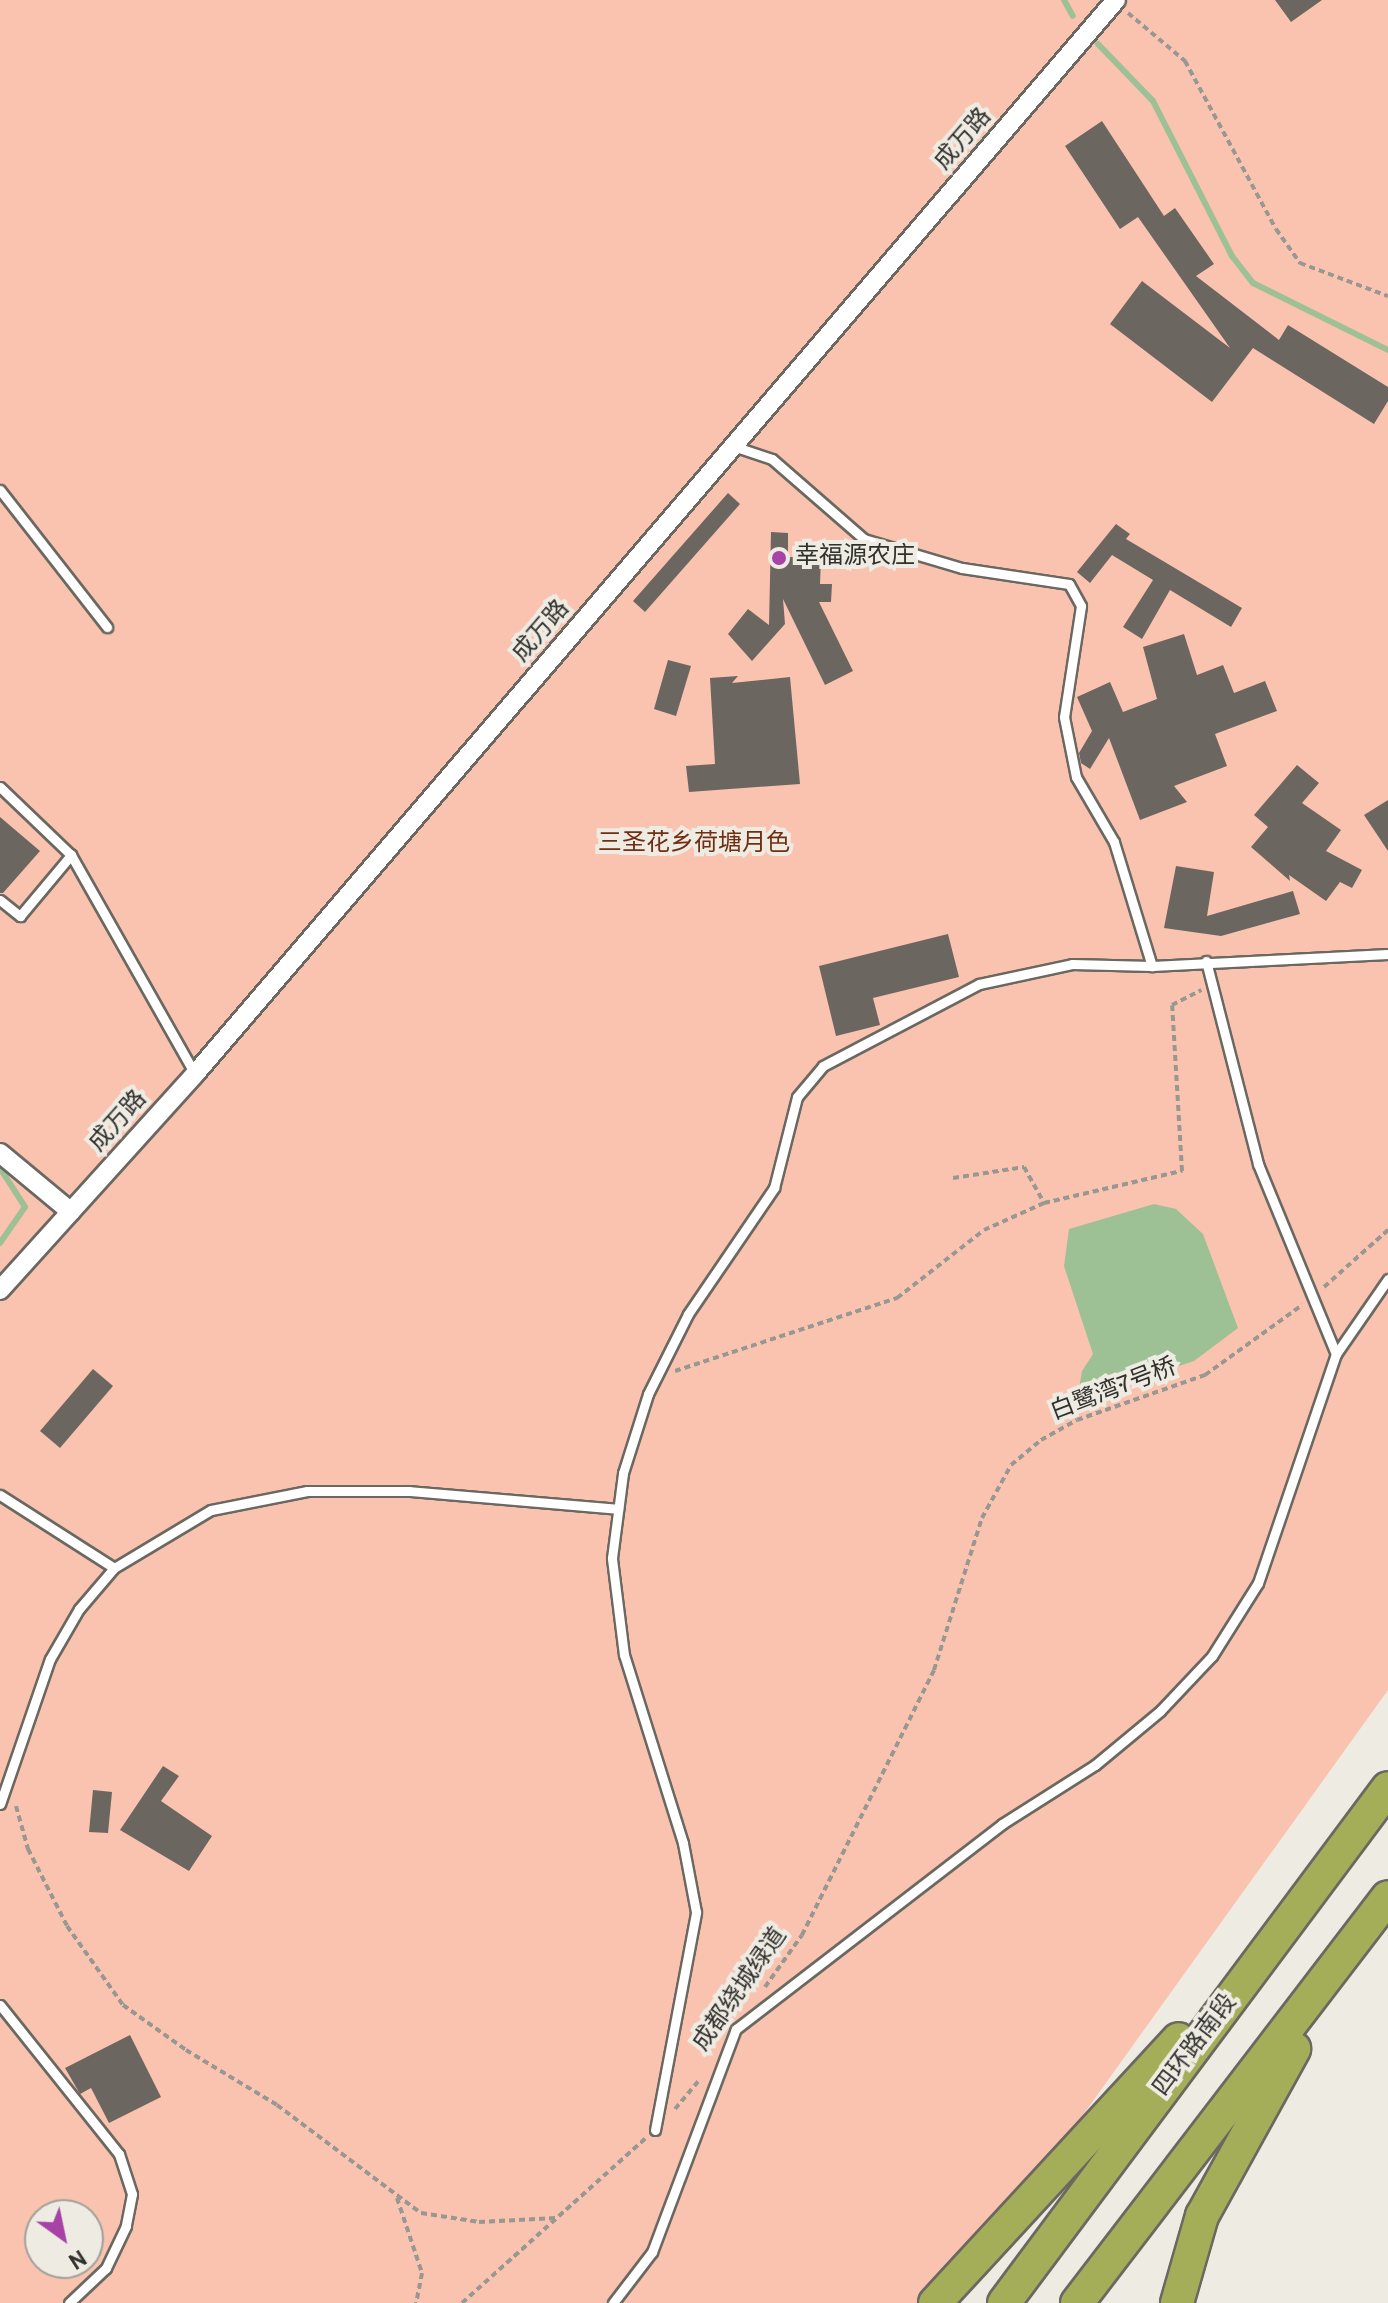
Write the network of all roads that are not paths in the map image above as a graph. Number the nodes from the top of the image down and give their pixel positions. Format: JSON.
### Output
{"nodes":[{"id":1,"x":1114,"y":1,"type":"edge"},
{"id":2,"x":733,"y":446,"type":"junction"},
{"id":3,"x":0,"y":490,"type":"edge"},
{"id":4,"x":107,"y":627,"type":"dead end"},
{"id":5,"x":0,"y":787,"type":"edge"},
{"id":6,"x":71,"y":855,"type":"junction"},
{"id":7,"x":0,"y":900,"type":"edge"},
{"id":8,"x":1388,"y":954,"type":"edge"},
{"id":9,"x":1206,"y":961,"type":"junction"},
{"id":10,"x":1152,"y":966,"type":"junction"},
{"id":11,"x":195,"y":1074,"type":"junction"},
{"id":12,"x":0,"y":1153,"type":"edge"},
{"id":13,"x":71,"y":1212,"type":"junction"},
{"id":14,"x":1388,"y":1279,"type":"edge"},
{"id":15,"x":0,"y":1290,"type":"edge"},
{"id":16,"x":1336,"y":1354,"type":"junction"},
{"id":17,"x":0,"y":1495,"type":"edge"},
{"id":18,"x":618,"y":1509,"type":"junction"},
{"id":19,"x":114,"y":1568,"type":"junction"},
{"id":20,"x":1388,"y":1788,"type":"edge"},
{"id":21,"x":0,"y":1804,"type":"edge"},
{"id":22,"x":1307,"y":1897,"type":"junction"},
{"id":23,"x":1388,"y":1897,"type":"edge"},
{"id":24,"x":1342,"y":1963,"type":"junction"},
{"id":25,"x":0,"y":2005,"type":"edge"},
{"id":26,"x":655,"y":2130,"type":"road end"},
{"id":27,"x":69,"y":2303,"type":"edge"},
{"id":28,"x":613,"y":2303,"type":"edge"},
{"id":29,"x":935,"y":2303,"type":"edge"},
{"id":30,"x":1004,"y":2303,"type":"edge"},
{"id":31,"x":1077,"y":2303,"type":"edge"},
{"id":32,"x":1177,"y":2303,"type":"edge"}],
"edges":[{"from":1,"to":2,"type":"street","name":"成万路"},
{"from":2,"to":10,"type":"lane"},
{"from":2,"to":11,"type":"street","name":"成万路"},
{"from":3,"to":4,"type":"lane"},
{"from":5,"to":6,"type":"lane"},
{"from":6,"to":7,"type":"lane"},
{"from":6,"to":11,"type":"lane"},
{"from":8,"to":9,"type":"lane"},
{"from":9,"to":10,"type":"lane"},
{"from":9,"to":16,"type":"lane"},
{"from":10,"to":18,"type":"lane"},
{"from":11,"to":13,"type":"street","name":"成万路"},
{"from":12,"to":13,"type":"street"},
{"from":13,"to":15,"type":"street","name":"成万路"},
{"from":14,"to":16,"type":"lane"},
{"from":16,"to":28,"type":"lane"},
{"from":17,"to":19,"type":"lane"},
{"from":18,"to":19,"type":"lane"},
{"from":18,"to":26,"type":"lane"},
{"from":19,"to":21,"type":"lane"},
{"from":20,"to":22,"type":"highway","name":"四环路南段"},
{"from":22,"to":29,"type":"highway"},
{"from":22,"to":30,"type":"highway","name":"四环路南段"},
{"from":23,"to":24,"type":"highway"},
{"from":24,"to":31,"type":"highway"},
{"from":24,"to":32,"type":"highway"},
{"from":25,"to":27,"type":"lane"}]}
